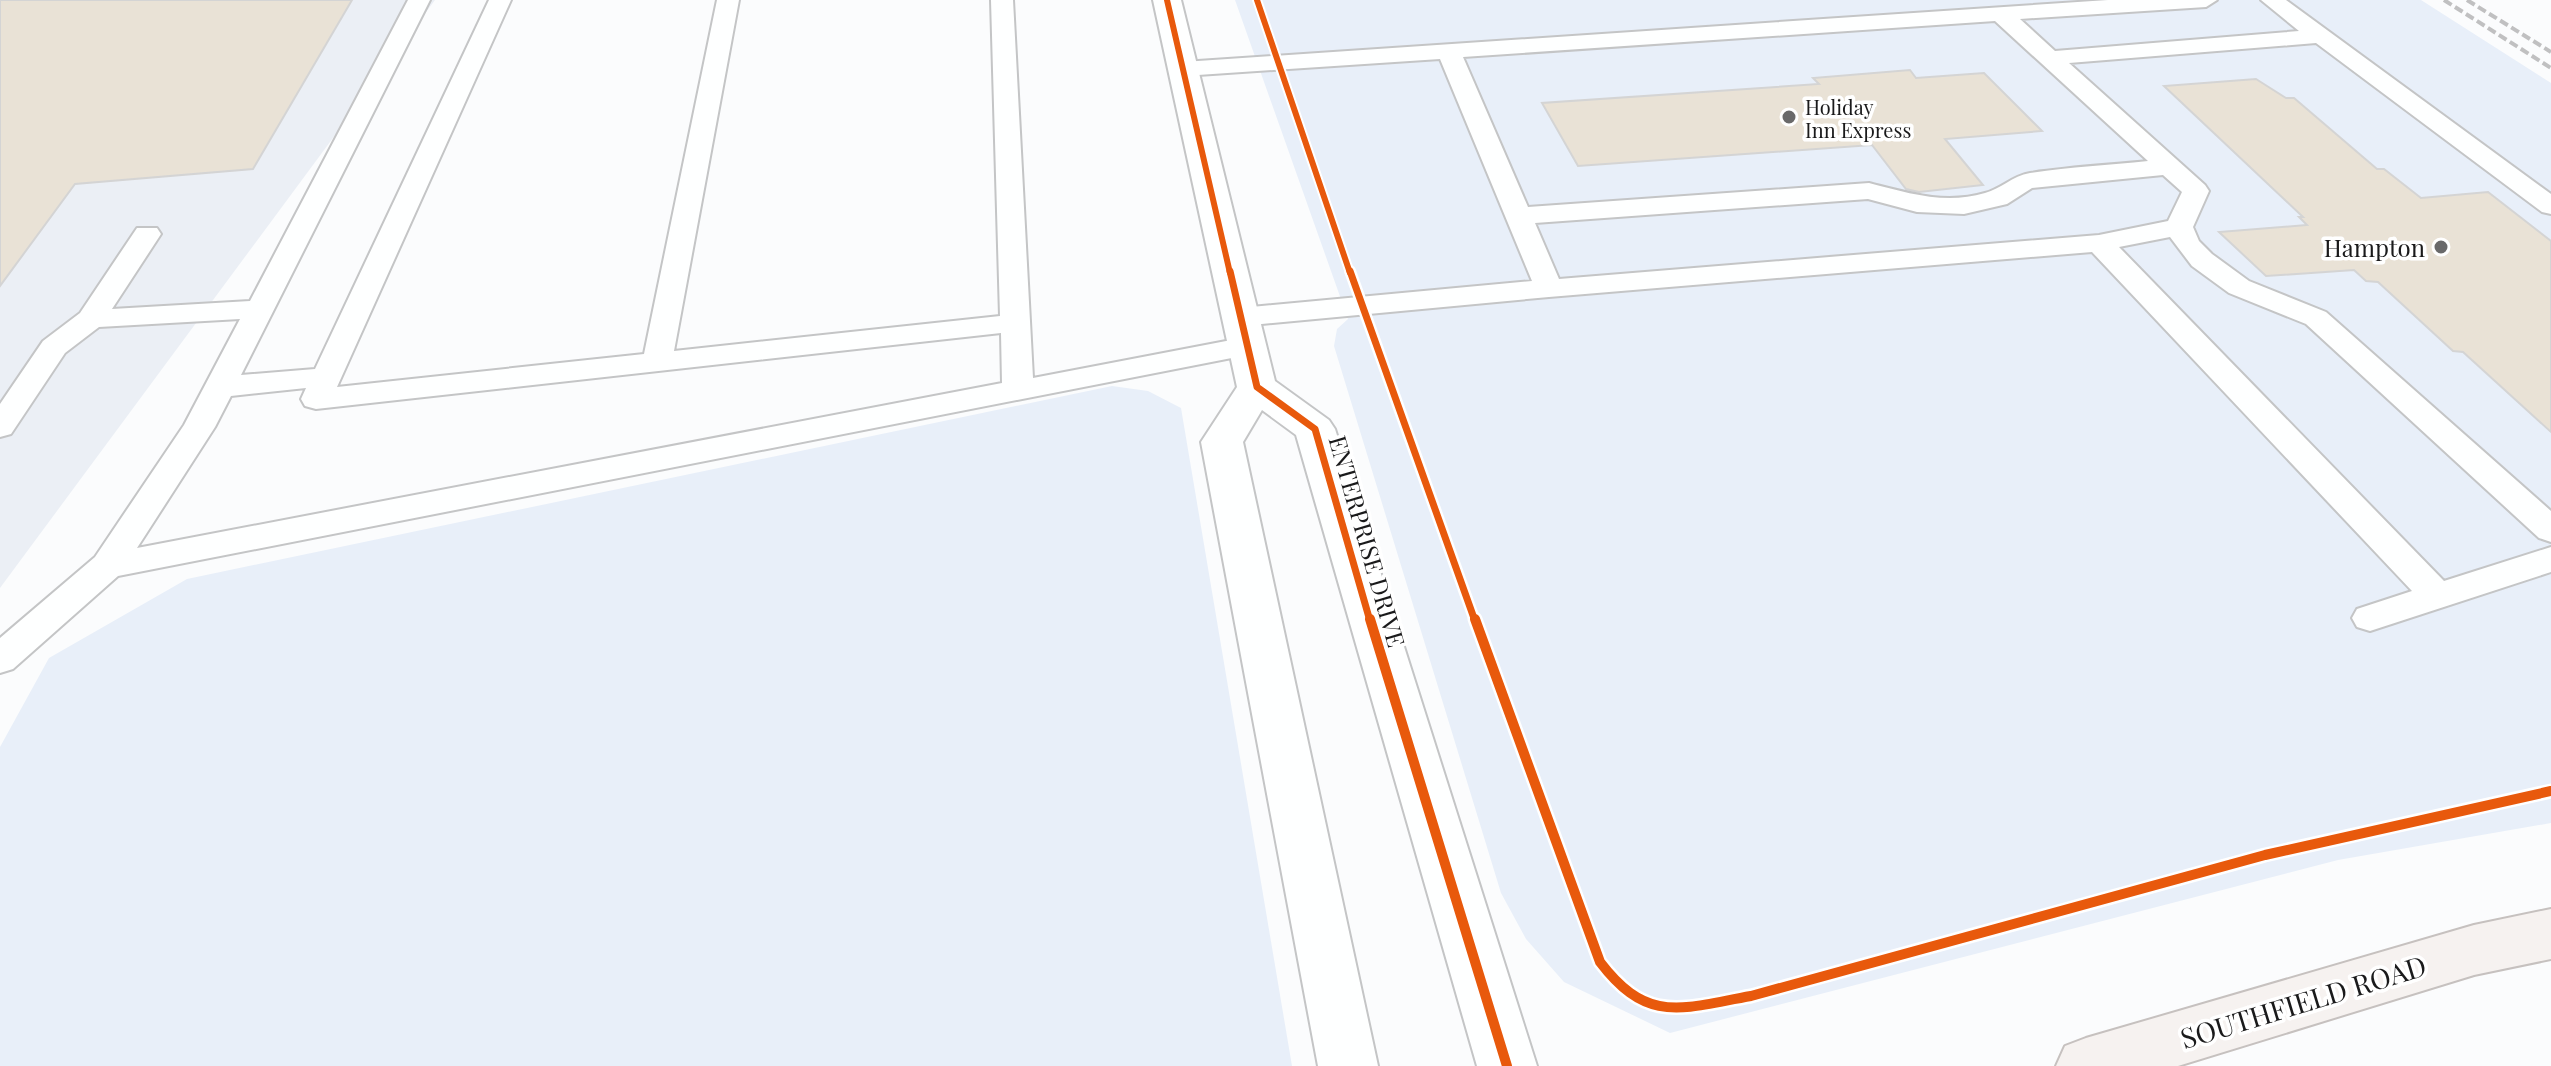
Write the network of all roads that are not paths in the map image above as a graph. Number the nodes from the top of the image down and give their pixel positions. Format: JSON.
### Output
{"nodes":[{"id":1,"x":419,"y":0,"type":"edge"},
{"id":2,"x":500,"y":0,"type":"edge"},
{"id":3,"x":728,"y":0,"type":"edge"},
{"id":4,"x":1002,"y":0,"type":"edge"},
{"id":5,"x":1167,"y":0,"type":"edge"},
{"id":6,"x":2206,"y":0,"type":"edge"},
{"id":7,"x":2272,"y":0,"type":"edge"},
{"id":8,"x":2001,"y":14,"type":"junction"},
{"id":9,"x":2320,"y":36,"type":"junction"},
{"id":10,"x":1449,"y":52,"type":"junction"},
{"id":11,"x":2050,"y":58,"type":"junction"},
{"id":12,"x":1183,"y":69,"type":"junction"},
{"id":13,"x":2171,"y":166,"type":"junction"},
{"id":14,"x":2551,"y":206,"type":"edge"},
{"id":15,"x":1518,"y":216,"type":"junction"},
{"id":16,"x":2179,"y":227,"type":"junction"},
{"id":17,"x":147,"y":234,"type":"dead end"},
{"id":18,"x":2099,"y":243,"type":"junction"},
{"id":19,"x":1549,"y":288,"type":"junction"},
{"id":20,"x":260,"y":309,"type":"junction"},
{"id":21,"x":91,"y":319,"type":"junction"},
{"id":22,"x":1015,"y":323,"type":"junction"},
{"id":23,"x":1249,"y":350,"type":"junction"},
{"id":24,"x":657,"y":362,"type":"junction"},
{"id":25,"x":326,"y":377,"type":"junction"},
{"id":26,"x":220,"y":387,"type":"junction"},
{"id":27,"x":1018,"y":390,"type":"junction"},
{"id":28,"x":0,"y":427,"type":"edge"},
{"id":29,"x":2551,"y":530,"type":"edge"},
{"id":30,"x":2551,"y":559,"type":"edge"},
{"id":31,"x":107,"y":566,"type":"junction"},
{"id":32,"x":2438,"y":596,"type":"junction"},
{"id":33,"x":2370,"y":618,"type":"dead end"},
{"id":34,"x":0,"y":659,"type":"edge"},
{"id":35,"x":2551,"y":915,"type":"edge"},
{"id":36,"x":2551,"y":934,"type":"edge"},
{"id":37,"x":2474,"y":950,"type":"junction"},
{"id":38,"x":1348,"y":1066,"type":"edge"},
{"id":39,"x":1507,"y":1066,"type":"edge"},
{"id":40,"x":2086,"y":1066,"type":"edge"}],
"edges":[{"from":1,"to":20,"type":"lane"},
{"from":2,"to":25,"type":"lane"},
{"from":3,"to":24,"type":"lane"},
{"from":4,"to":22,"type":"lane"},
{"from":5,"to":12,"type":"street"},
{"from":6,"to":8,"type":"lane"},
{"from":7,"to":9,"type":"lane"},
{"from":8,"to":10,"type":"lane"},
{"from":8,"to":11,"type":"lane"},
{"from":9,"to":11,"type":"lane"},
{"from":9,"to":14,"type":"lane"},
{"from":10,"to":12,"type":"lane"},
{"from":10,"to":15,"type":"lane"},
{"from":11,"to":13,"type":"lane"},
{"from":12,"to":23,"type":"street"},
{"from":13,"to":15,"type":"lane"},
{"from":13,"to":16,"type":"lane"},
{"from":15,"to":19,"type":"lane"},
{"from":16,"to":18,"type":"lane"},
{"from":16,"to":29,"type":"lane"},
{"from":17,"to":21,"type":"lane"},
{"from":18,"to":19,"type":"lane"},
{"from":18,"to":32,"type":"lane"},
{"from":19,"to":23,"type":"lane"},
{"from":20,"to":21,"type":"lane"},
{"from":20,"to":26,"type":"lane"},
{"from":21,"to":28,"type":"lane"},
{"from":22,"to":24,"type":"lane"},
{"from":22,"to":27,"type":"lane"},
{"from":23,"to":27,"type":"lane"},
{"from":23,"to":38,"type":"street"},
{"from":23,"to":39,"type":"street","name":"ENTERPRISE DRIVE"},
{"from":24,"to":25,"type":"lane"},
{"from":25,"to":26,"type":"lane"},
{"from":26,"to":31,"type":"lane"},
{"from":27,"to":31,"type":"lane"},
{"from":30,"to":32,"type":"lane"},
{"from":31,"to":34,"type":"lane"},
{"from":32,"to":33,"type":"lane"},
{"from":35,"to":37,"type":"highway","name":"SOUTHFIELD ROAD"},
{"from":36,"to":37,"type":"highway","name":"SOUTHFIELD ROAD"},
{"from":37,"to":40,"type":"highway","name":"SOUTHFIELD ROAD"}]}
